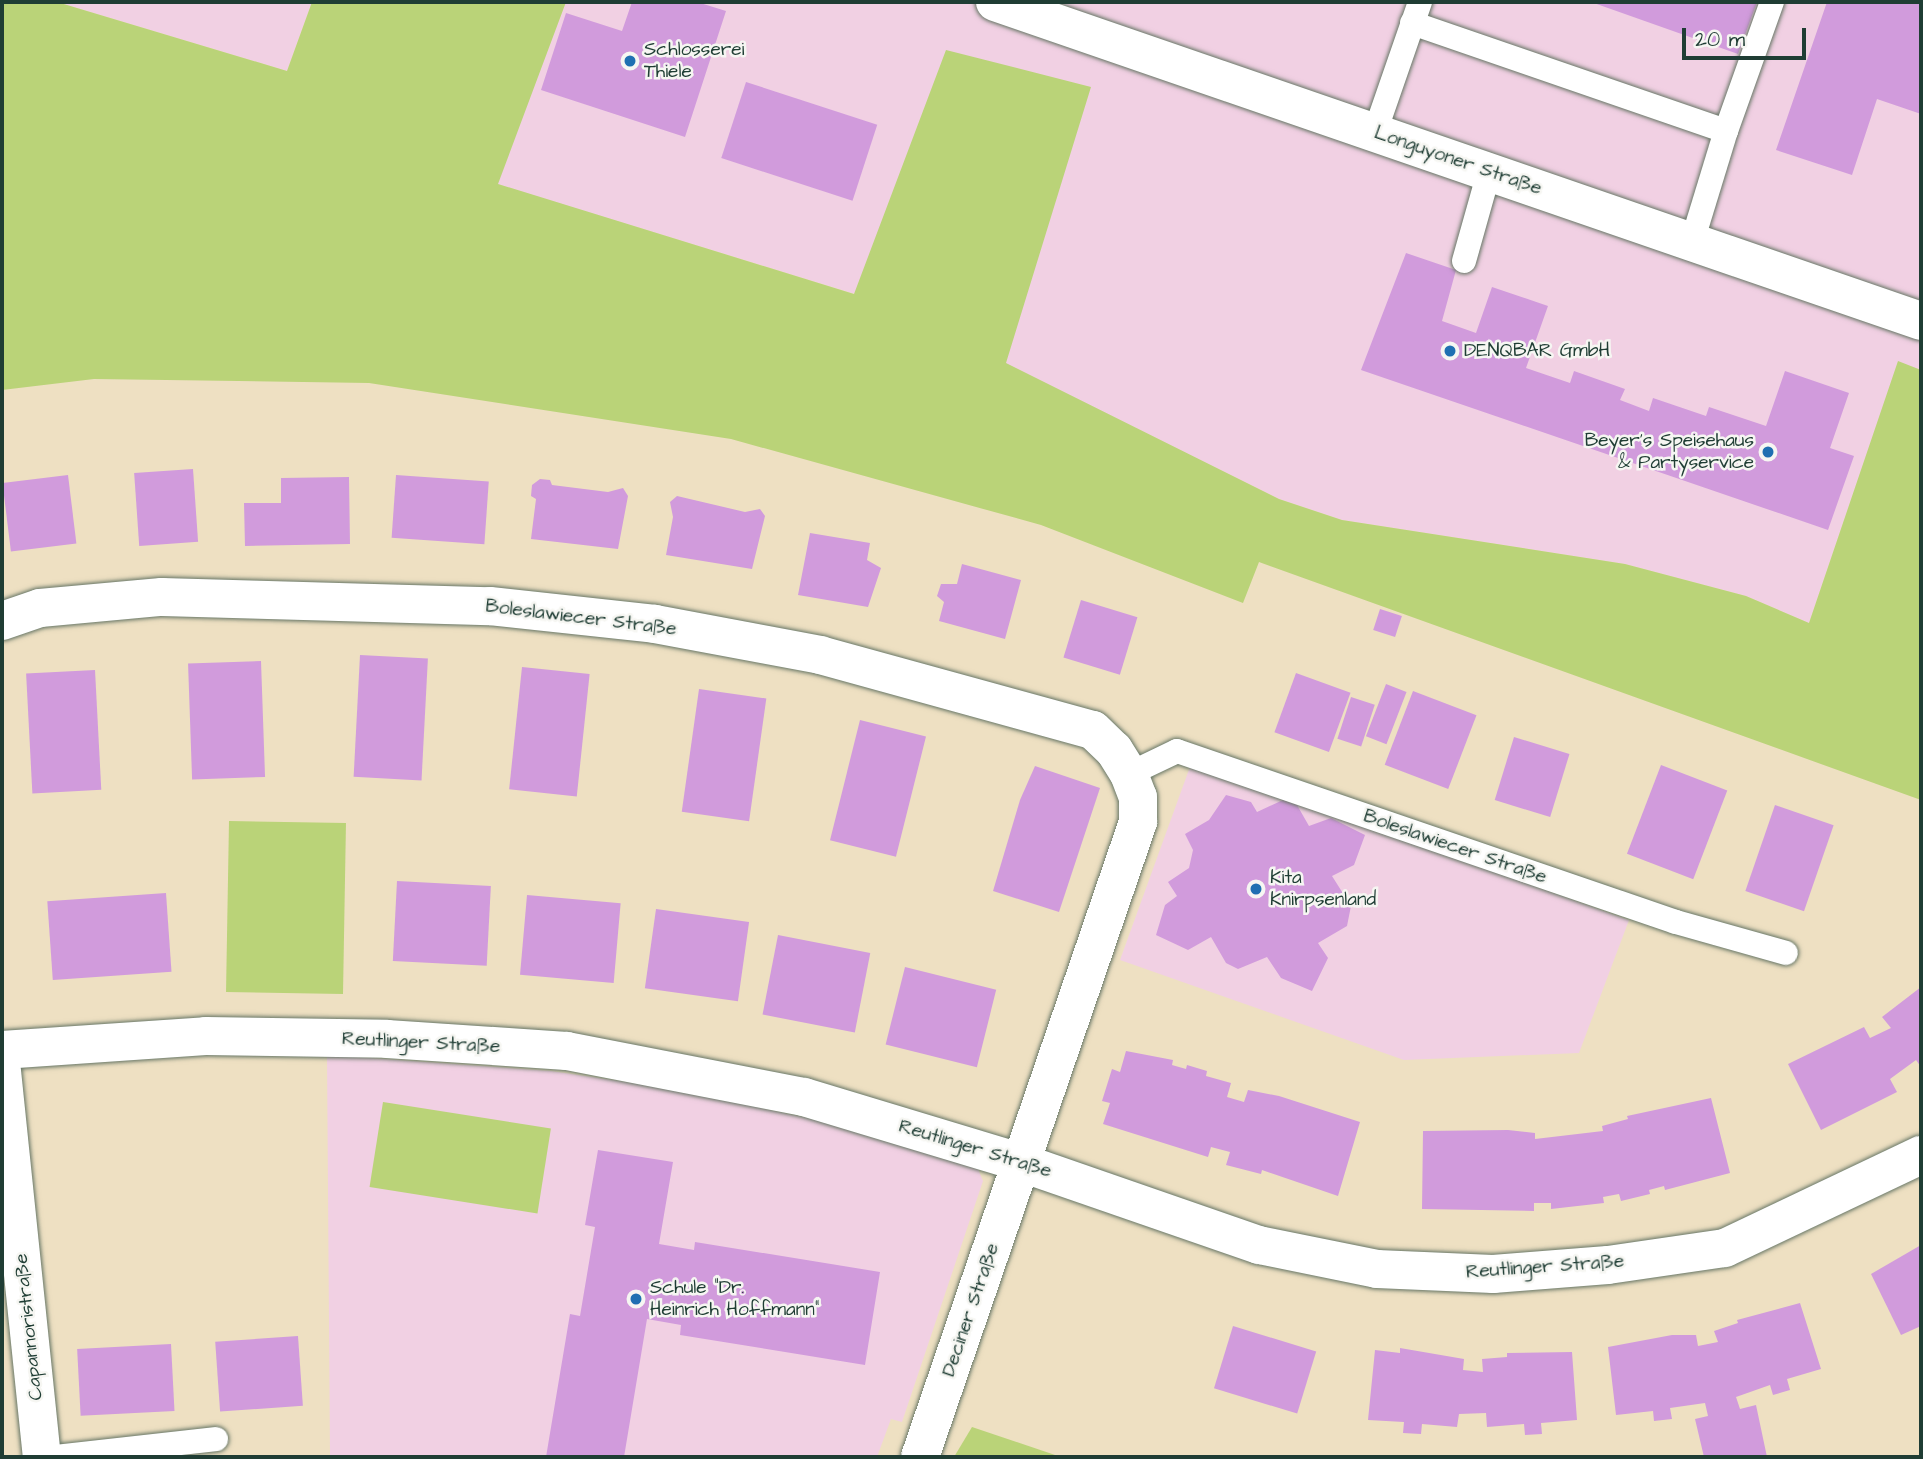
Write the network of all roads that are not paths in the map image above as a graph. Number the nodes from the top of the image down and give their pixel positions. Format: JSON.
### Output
{"nodes":[{"id":1,"x":1772,"y":2,"type":"edge"},
{"id":2,"x":1011,"y":4,"type":"edge"},
{"id":3,"x":1416,"y":12,"type":"edge"},
{"id":4,"x":1726,"y":131,"type":"junction"},
{"id":5,"x":1375,"y":132,"type":"junction"},
{"id":6,"x":1489,"y":172,"type":"junction"},
{"id":7,"x":1692,"y":242,"type":"junction"},
{"id":8,"x":1464,"y":261,"type":"dead end"},
{"id":9,"x":1921,"y":321,"type":"edge"},
{"id":10,"x":2,"y":621,"type":"edge"},
{"id":11,"x":1129,"y":774,"type":"junction"},
{"id":12,"x":1786,"y":953,"type":"dead end"},
{"id":13,"x":2,"y":1050,"type":"edge"},
{"id":14,"x":2,"y":1071,"type":"edge"},
{"id":15,"x":1921,"y":1155,"type":"edge"},
{"id":16,"x":1023,"y":1163,"type":"junction"},
{"id":17,"x":216,"y":1439,"type":"dead end"},
{"id":18,"x":42,"y":1457,"type":"edge"},
{"id":19,"x":54,"y":1457,"type":"edge"},
{"id":20,"x":920,"y":1457,"type":"edge"}],
"edges":[{"from":1,"to":4,"type":"lane"},
{"from":2,"to":5,"type":"street","name":"Longuyoner Straße"},
{"from":3,"to":4,"type":"lane"},
{"from":3,"to":5,"type":"lane"},
{"from":4,"to":7,"type":"lane"},
{"from":5,"to":6,"type":"street","name":"Longuyoner Straße"},
{"from":6,"to":7,"type":"street","name":"Longuyoner Straße"},
{"from":6,"to":8,"type":"lane"},
{"from":7,"to":9,"type":"street","name":"Longuyoner Straße"},
{"from":10,"to":11,"type":"street","name":"Boleslawiecer Straße"},
{"from":11,"to":12,"type":"lane","name":"Boleslawiecer Straße"},
{"from":11,"to":16,"type":"street","name":"Boleslawiecer Straße"},
{"from":13,"to":16,"type":"street","name":"Reutlinger Straße"},
{"from":14,"to":18,"type":"street","name":"Capannoristraße"},
{"from":15,"to":16,"type":"street","name":"Reutlinger Straße"},
{"from":16,"to":20,"type":"street","name":"Deciner Straße"},
{"from":17,"to":19,"type":"lane"}]}
